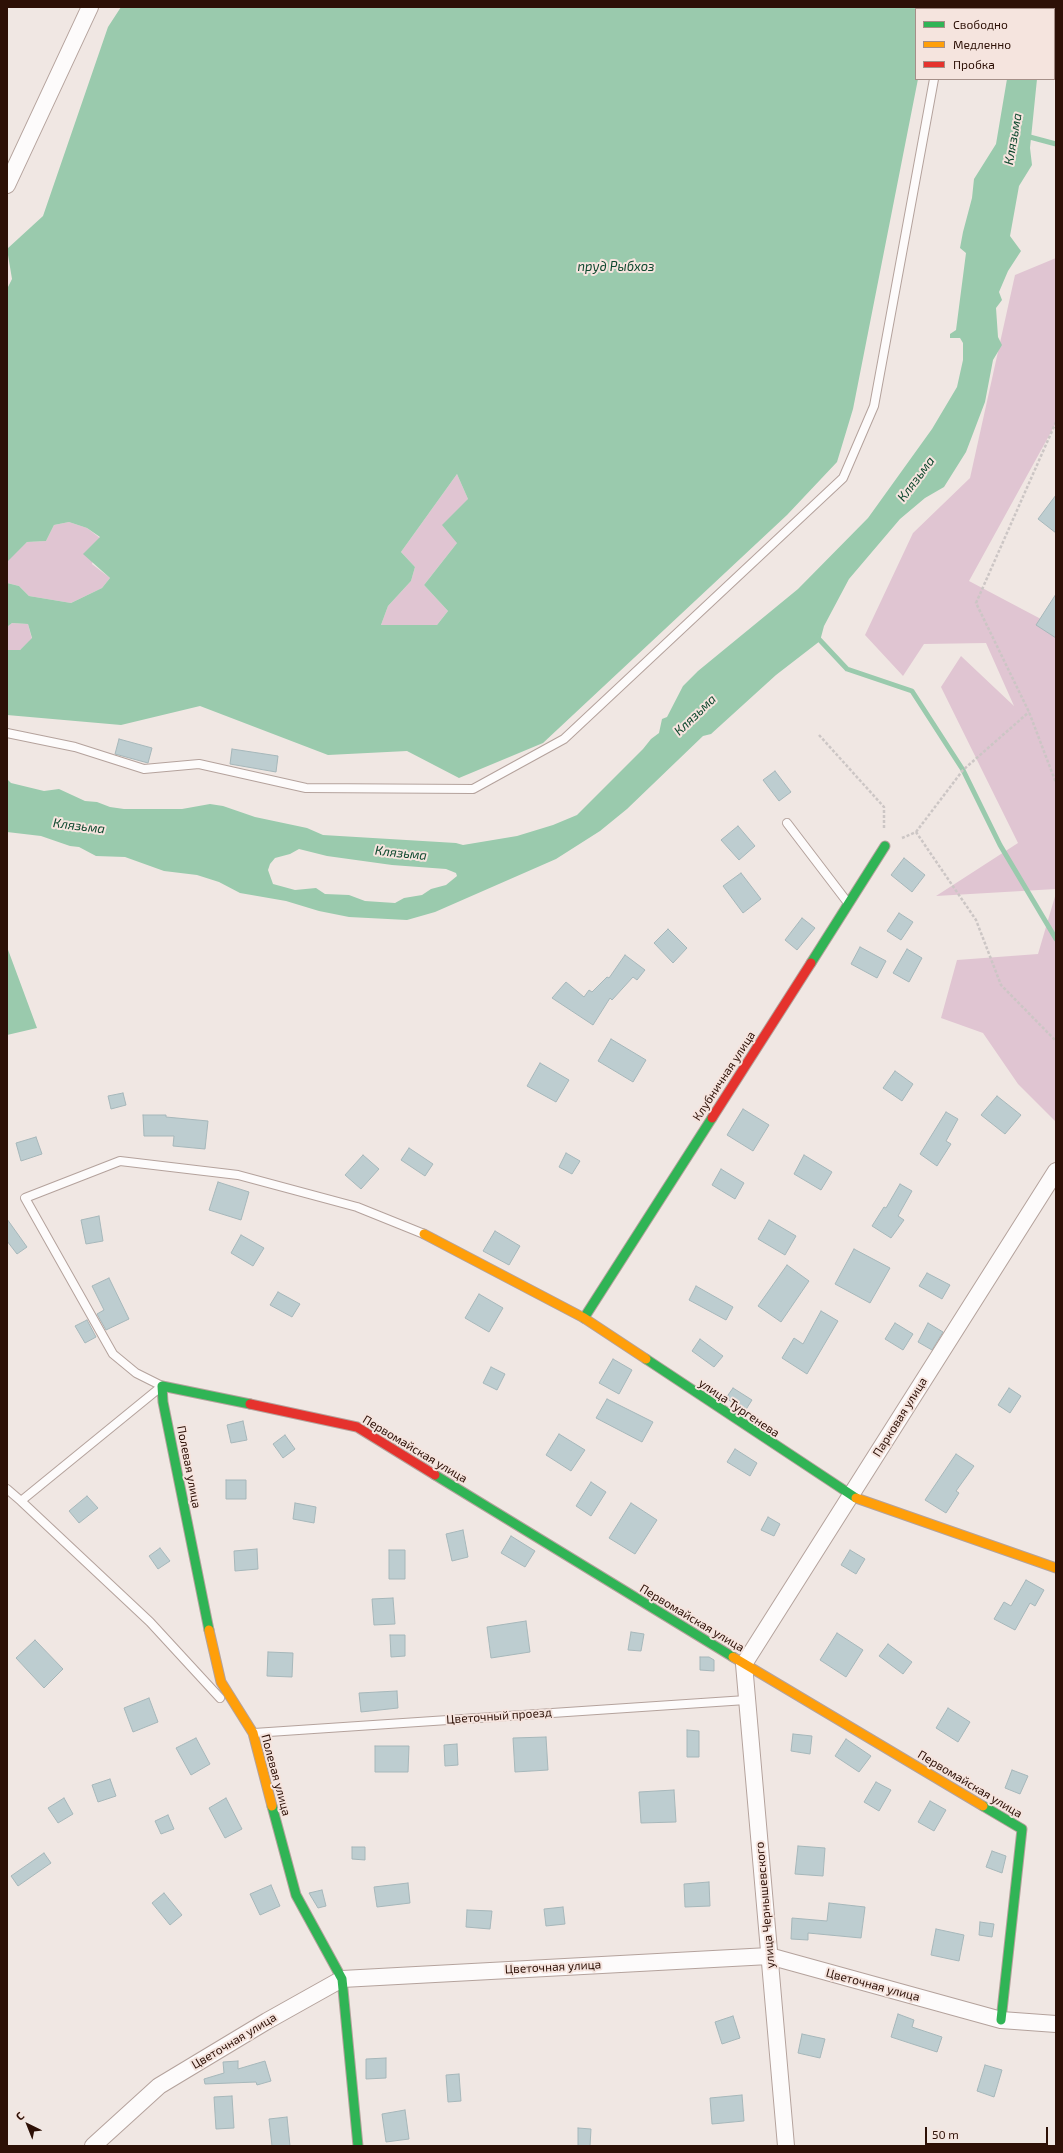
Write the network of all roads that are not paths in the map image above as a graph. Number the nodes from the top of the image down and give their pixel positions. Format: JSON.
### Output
{"nodes":[{"id":1,"x":90,"y":7,"type":"edge"},
{"id":2,"x":934,"y":80,"type":"edge"},
{"id":3,"x":7,"y":185,"type":"edge"},
{"id":4,"x":7,"y":733,"type":"edge"},
{"id":5,"x":787,"y":823,"type":"dead end"},
{"id":6,"x":885,"y":846,"type":"road end"},
{"id":7,"x":848,"y":904,"type":"junction"},
{"id":8,"x":1056,"y":1171,"type":"edge"},
{"id":9,"x":424,"y":1234,"type":"joint"},
{"id":10,"x":584,"y":1318,"type":"junction"},
{"id":11,"x":162,"y":1386,"type":"junction"},
{"id":12,"x":7,"y":1489,"type":"edge"},
{"id":13,"x":850,"y":1496,"type":"junction"},
{"id":14,"x":21,"y":1501,"type":"junction"},
{"id":15,"x":1056,"y":1568,"type":"edge"},
{"id":16,"x":744,"y":1664,"type":"junction"},
{"id":17,"x":746,"y":1700,"type":"junction"},
{"id":18,"x":253,"y":1733,"type":"junction"},
{"id":19,"x":769,"y":1956,"type":"junction"},
{"id":20,"x":342,"y":1979,"type":"junction"},
{"id":21,"x":1001,"y":2020,"type":"junction"},
{"id":22,"x":1056,"y":2024,"type":"edge"},
{"id":23,"x":93,"y":2146,"type":"edge"},
{"id":24,"x":358,"y":2146,"type":"edge"},
{"id":25,"x":786,"y":2146,"type":"edge"}],
"edges":[{"from":1,"to":3,"type":"street"},
{"from":2,"to":4,"type":"lane"},
{"from":5,"to":7,"type":"lane"},
{"from":6,"to":7,"type":"street","name":"Клубничная улица"},
{"from":7,"to":10,"type":"street","name":"Клубничная улица"},
{"from":8,"to":13,"type":"street","name":"Парковая улица"},
{"from":9,"to":10,"type":"street","name":"улица Тургенева"},
{"from":9,"to":11,"type":"lane"},
{"from":10,"to":13,"type":"street","name":"улица Тургенева"},
{"from":11,"to":14,"type":"lane"},
{"from":11,"to":16,"type":"street","name":"Первомайская улица"},
{"from":11,"to":18,"type":"street","name":"Полевая улица"},
{"from":12,"to":14,"type":"lane"},
{"from":13,"to":15,"type":"street","name":"улица Тургенева"},
{"from":13,"to":16,"type":"street","name":"Парковая улица"},
{"from":14,"to":18,"type":"lane"},
{"from":16,"to":17,"type":"street","name":"улица Чернышевского"},
{"from":16,"to":21,"type":"street","name":"Первомайская улица"},
{"from":17,"to":18,"type":"lane","name":"Цветочный проезд"},
{"from":17,"to":19,"type":"street","name":"улица Чернышевского"},
{"from":18,"to":20,"type":"street","name":"Полевая улица"},
{"from":19,"to":20,"type":"street","name":"Цветочная улица"},
{"from":19,"to":21,"type":"street","name":"Цветочная улица"},
{"from":19,"to":25,"type":"street","name":"улица Чернышевского"},
{"from":20,"to":23,"type":"street","name":"Цветочная улица"},
{"from":20,"to":24,"type":"street","name":"Полевая улица"},
{"from":21,"to":22,"type":"street","name":"Цветочная улица"}]}
